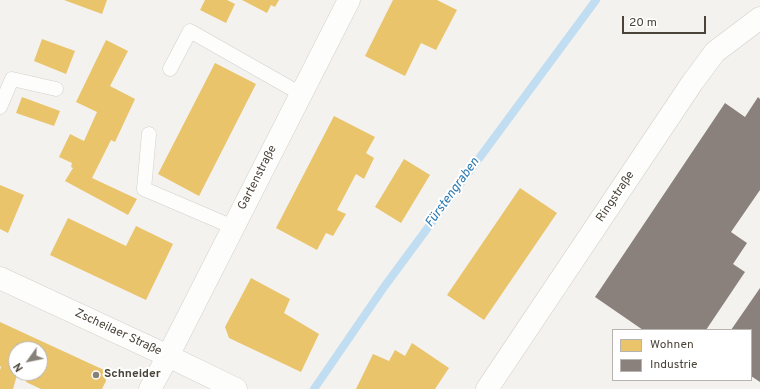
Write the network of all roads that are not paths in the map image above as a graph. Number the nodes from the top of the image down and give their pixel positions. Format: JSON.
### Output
{"nodes":[{"id":1,"x":349,"y":0,"type":"edge"},
{"id":2,"x":760,"y":18,"type":"edge"},
{"id":3,"x":170,"y":69,"type":"dead end"},
{"id":4,"x":56,"y":89,"type":"dead end"},
{"id":5,"x":301,"y":94,"type":"junction"},
{"id":6,"x":0,"y":107,"type":"edge"},
{"id":7,"x":149,"y":134,"type":"dead end"},
{"id":8,"x":233,"y":226,"type":"junction"},
{"id":9,"x":0,"y":278,"type":"edge"},
{"id":10,"x":168,"y":356,"type":"junction"},
{"id":11,"x":150,"y":389,"type":"edge"},
{"id":12,"x":236,"y":389,"type":"edge"},
{"id":13,"x":487,"y":389,"type":"edge"}],
"edges":[{"from":1,"to":5,"type":"street","name":"Gartenstraße"},
{"from":2,"to":13,"type":"street","name":"Ringstraße"},
{"from":3,"to":5,"type":"lane"},
{"from":4,"to":6,"type":"lane"},
{"from":5,"to":8,"type":"street","name":"Gartenstraße"},
{"from":7,"to":8,"type":"lane"},
{"from":8,"to":10,"type":"street","name":"Gartenstraße"},
{"from":9,"to":10,"type":"street","name":"Zscheilaer Straße"},
{"from":10,"to":11,"type":"street","name":"Gartenstraße"},
{"from":10,"to":12,"type":"street","name":"Zscheilaer Straße"}]}
